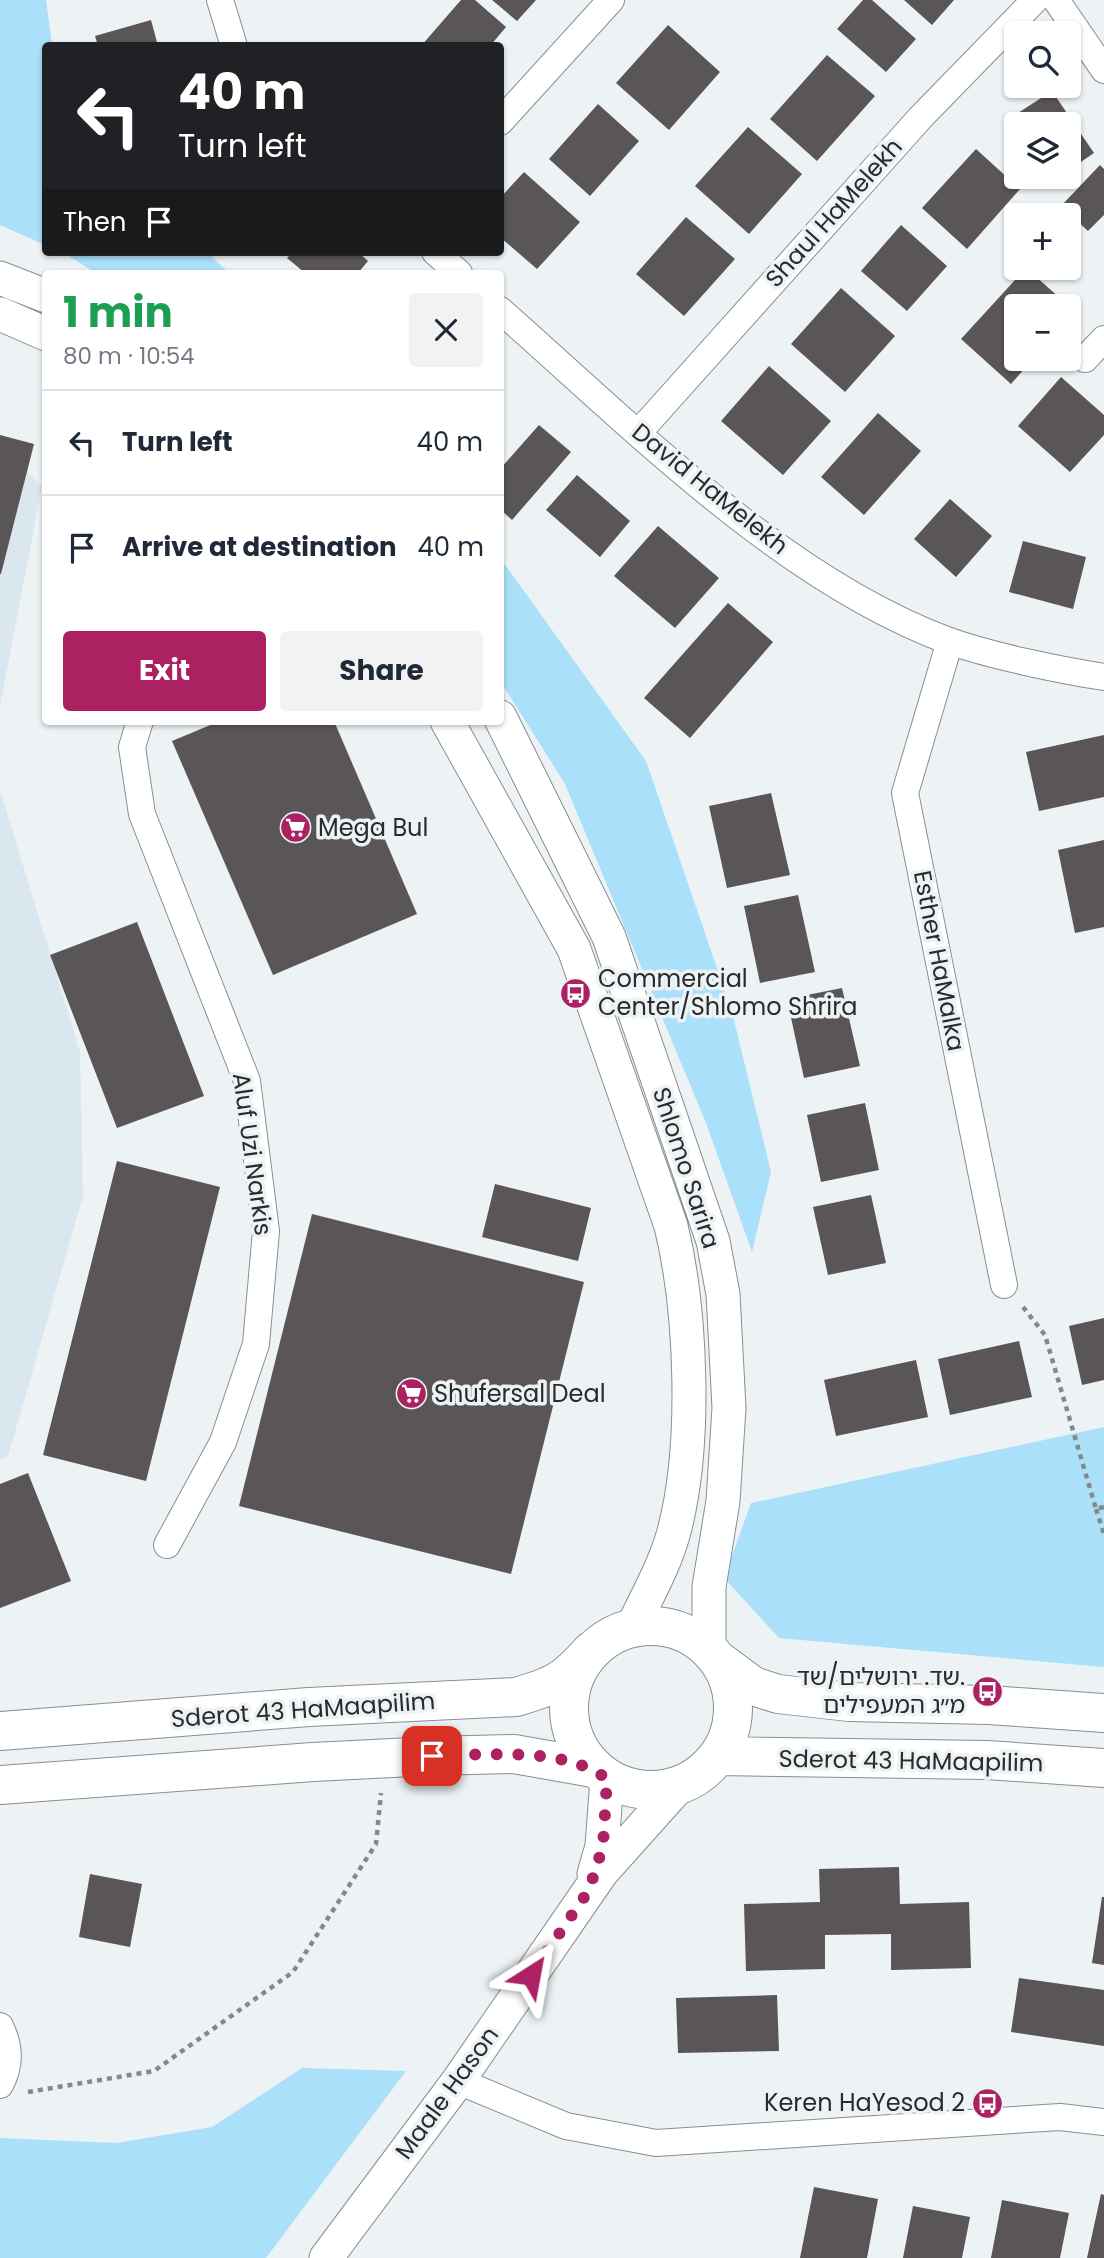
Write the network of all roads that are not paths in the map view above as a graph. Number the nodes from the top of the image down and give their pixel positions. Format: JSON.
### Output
{"nodes":[{"id":1,"x":220,"y":0,"type":"edge"},
{"id":2,"x":611,"y":0,"type":"edge"},
{"id":3,"x":1035,"y":0,"type":"edge"},
{"id":4,"x":1056,"y":0,"type":"edge"},
{"id":5,"x":233,"y":42,"type":"edge"},
{"id":6,"x":1104,"y":70,"type":"edge"},
{"id":7,"x":504,"y":118,"type":"edge"},
{"id":8,"x":440,"y":256,"type":"edge"},
{"id":9,"x":456,"y":270,"type":"edge"},
{"id":10,"x":0,"y":278,"type":"edge"},
{"id":11,"x":42,"y":294,"type":"edge"},
{"id":12,"x":0,"y":314,"type":"edge"},
{"id":13,"x":504,"y":314,"type":"edge"},
{"id":14,"x":42,"y":332,"type":"edge"},
{"id":15,"x":1104,"y":339,"type":"edge"},
{"id":16,"x":1085,"y":359,"type":"dead end"},
{"id":17,"x":639,"y":432,"type":"junction"},
{"id":18,"x":950,"y":641,"type":"junction"},
{"id":19,"x":1104,"y":677,"type":"edge"},
{"id":20,"x":139,"y":725,"type":"edge"},
{"id":21,"x":449,"y":725,"type":"edge"},
{"id":22,"x":504,"y":725,"type":"edge"},
{"id":23,"x":1004,"y":1285,"type":"road end"},
{"id":24,"x":167,"y":1545,"type":"dead end"},
{"id":25,"x":632,"y":1628,"type":"junction"},
{"id":26,"x":592,"y":1651,"type":"junction"},
{"id":27,"x":713,"y":1655,"type":"junction"},
{"id":28,"x":1104,"y":1713,"type":"edge"},
{"id":29,"x":0,"y":1731,"type":"edge"},
{"id":30,"x":718,"y":1756,"type":"junction"},
{"id":31,"x":1104,"y":1768,"type":"edge"},
{"id":32,"x":600,"y":1773,"type":"junction"},
{"id":33,"x":0,"y":1785,"type":"edge"},
{"id":34,"x":679,"y":1786,"type":"junction"},
{"id":35,"x":589,"y":1890,"type":"junction"},
{"id":36,"x":0,"y":2026,"type":"edge"},
{"id":37,"x":458,"y":2081,"type":"junction"},
{"id":38,"x":0,"y":2085,"type":"edge"},
{"id":39,"x":1104,"y":2122,"type":"edge"},
{"id":40,"x":326,"y":2258,"type":"edge"}],
"edges":[{"from":1,"to":5,"type":"street"},
{"from":2,"to":7,"type":"street"},
{"from":3,"to":17,"type":"street","name":"Shaul HaMelekh"},
{"from":4,"to":6,"type":"street"},
{"from":8,"to":9,"type":"street"},
{"from":10,"to":11,"type":"street"},
{"from":12,"to":14,"type":"street"},
{"from":13,"to":17,"type":"street","name":"David HaMelekh"},
{"from":15,"to":16,"type":"street"},
{"from":17,"to":18,"type":"street","name":"David HaMelekh"},
{"from":18,"to":19,"type":"street","name":"David HaMelekh"},
{"from":18,"to":23,"type":"street","name":"Esther HaMalka"},
{"from":20,"to":24,"type":"street","name":"Aluf Uzi Narkis"},
{"from":21,"to":25,"type":"street","name":"Shlomo Sarira"},
{"from":22,"to":27,"type":"street","name":"Shlomo Sarira"},
{"from":25,"to":26,"type":"main road"},
{"from":25,"to":27,"type":"main road"},
{"from":26,"to":29,"type":"main road","name":"Sderot 43 HaMaapilim"},
{"from":26,"to":32,"type":"main road"},
{"from":27,"to":28,"type":"main road"},
{"from":27,"to":30,"type":"main road"},
{"from":30,"to":31,"type":"main road","name":"Sderot 43 HaMaapilim"},
{"from":30,"to":34,"type":"main road"},
{"from":32,"to":33,"type":"main road"},
{"from":32,"to":34,"type":"main road"},
{"from":32,"to":35,"type":"street","name":"Maale Hason"},
{"from":34,"to":35,"type":"street","name":"Maale Hason"},
{"from":35,"to":37,"type":"street","name":"Maale Hason"},
{"from":36,"to":38,"type":"street"},
{"from":37,"to":39,"type":"street"},
{"from":37,"to":40,"type":"street","name":"Maale Hason"}]}
